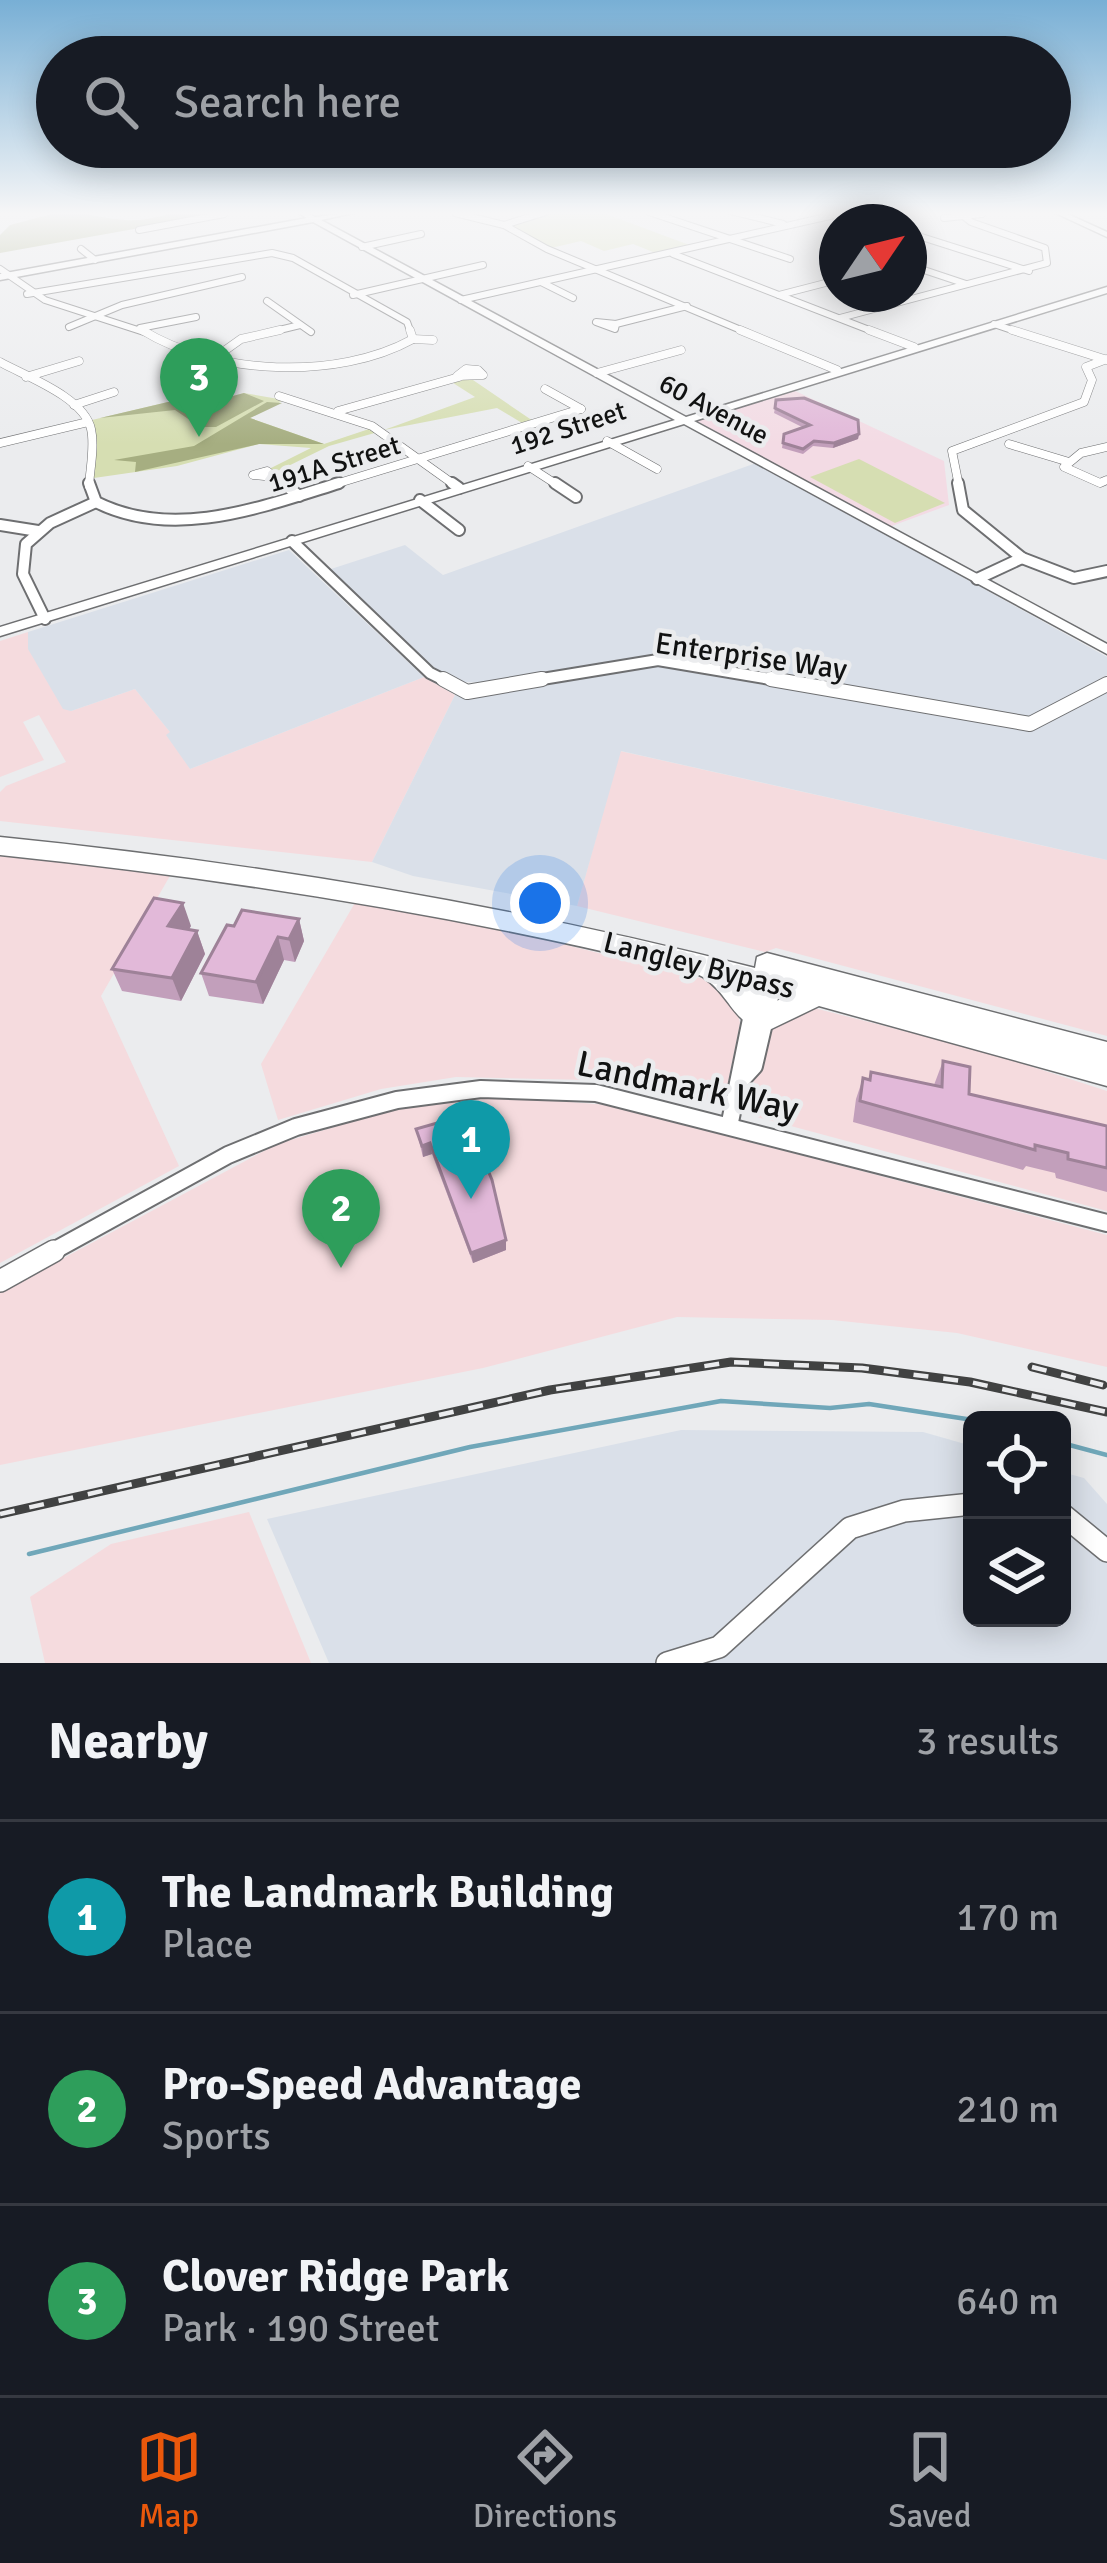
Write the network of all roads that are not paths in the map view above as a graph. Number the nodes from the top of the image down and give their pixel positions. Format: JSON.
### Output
{"nodes":[{"id":1,"x":20,"y":289,"type":"edge"},
{"id":2,"x":58,"y":289,"type":"edge"},
{"id":3,"x":198,"y":289,"type":"edge"},
{"id":4,"x":342,"y":289,"type":"edge"},
{"id":5,"x":381,"y":289,"type":"edge"},
{"id":6,"x":440,"y":289,"type":"edge"},
{"id":7,"x":512,"y":289,"type":"edge"},
{"id":8,"x":554,"y":289,"type":"edge"},
{"id":9,"x":647,"y":289,"type":"edge"},
{"id":10,"x":762,"y":289,"type":"edge"},
{"id":11,"x":804,"y":289,"type":"edge"},
{"id":12,"x":960,"y":289,"type":"edge"},
{"id":13,"x":1107,"y":290,"type":"edge"},
{"id":14,"x":27,"y":294,"type":"junction"},
{"id":15,"x":353,"y":295,"type":"junction"},
{"id":16,"x":779,"y":295,"type":"junction"},
{"id":17,"x":573,"y":298,"type":"dead end"},
{"id":18,"x":461,"y":300,"type":"junction"},
{"id":19,"x":266,"y":301,"type":"dead end"},
{"id":20,"x":687,"y":306,"type":"junction"},
{"id":21,"x":95,"y":316,"type":"junction"},
{"id":22,"x":196,"y":317,"type":"dead end"},
{"id":23,"x":840,"y":318,"type":"junction"},
{"id":24,"x":616,"y":324,"type":"dead end"},
{"id":25,"x":994,"y":324,"type":"junction"},
{"id":26,"x":300,"y":325,"type":"junction"},
{"id":27,"x":69,"y":327,"type":"dead end"},
{"id":28,"x":140,"y":328,"type":"junction"},
{"id":29,"x":311,"y":332,"type":"dead end"},
{"id":30,"x":413,"y":339,"type":"junction"},
{"id":31,"x":433,"y":340,"type":"dead end"},
{"id":32,"x":914,"y":347,"type":"junction"},
{"id":33,"x":681,"y":350,"type":"dead end"},
{"id":34,"x":213,"y":358,"type":"junction"},
{"id":35,"x":1106,"y":359,"type":"edge"},
{"id":36,"x":79,"y":361,"type":"dead end"},
{"id":37,"x":0,"y":362,"type":"edge"},
{"id":38,"x":837,"y":370,"type":"junction"},
{"id":39,"x":597,"y":373,"type":"junction"},
{"id":40,"x":26,"y":377,"type":"junction"},
{"id":41,"x":459,"y":377,"type":"dead end"},
{"id":42,"x":204,"y":381,"type":"dead end"},
{"id":43,"x":545,"y":389,"type":"dead end"},
{"id":44,"x":114,"y":392,"type":"dead end"},
{"id":45,"x":279,"y":397,"type":"dead end"},
{"id":46,"x":74,"y":405,"type":"junction"},
{"id":47,"x":338,"y":411,"type":"junction"},
{"id":48,"x":680,"y":418,"type":"junction"},
{"id":49,"x":88,"y":422,"type":"junction"},
{"id":50,"x":607,"y":441,"type":"junction"},
{"id":51,"x":0,"y":443,"type":"edge"},
{"id":52,"x":1009,"y":444,"type":"dead end"},
{"id":53,"x":1104,"y":451,"type":"edge"},
{"id":54,"x":421,"y":460,"type":"junction"},
{"id":55,"x":1069,"y":462,"type":"junction"},
{"id":56,"x":528,"y":466,"type":"junction"},
{"id":57,"x":657,"y":469,"type":"dead end"},
{"id":58,"x":274,"y":477,"type":"dead end"},
{"id":59,"x":1107,"y":479,"type":"edge"},
{"id":60,"x":459,"y":488,"type":"junction"},
{"id":61,"x":299,"y":496,"type":"junction"},
{"id":62,"x":575,"y":497,"type":"dead end"},
{"id":63,"x":420,"y":500,"type":"junction"},
{"id":64,"x":96,"y":502,"type":"junction"},
{"id":65,"x":0,"y":525,"type":"edge"},
{"id":66,"x":459,"y":530,"type":"dead end"},
{"id":67,"x":38,"y":531,"type":"junction"},
{"id":68,"x":292,"y":541,"type":"junction"},
{"id":69,"x":1022,"y":558,"type":"junction"},
{"id":70,"x":1107,"y":571,"type":"edge"},
{"id":71,"x":976,"y":579,"type":"junction"},
{"id":72,"x":45,"y":620,"type":"junction"},
{"id":73,"x":0,"y":634,"type":"edge"},
{"id":74,"x":1107,"y":650,"type":"edge"},
{"id":75,"x":1107,"y":684,"type":"edge"},
{"id":76,"x":0,"y":829,"type":"edge"},
{"id":77,"x":0,"y":846,"type":"edge"},
{"id":78,"x":706,"y":966,"type":"junction"},
{"id":79,"x":768,"y":973,"type":"junction"},
{"id":80,"x":816,"y":995,"type":"junction"},
{"id":81,"x":758,"y":1017,"type":"junction"},
{"id":82,"x":1107,"y":1054,"type":"edge"},
{"id":83,"x":1107,"y":1073,"type":"edge"},
{"id":84,"x":730,"y":1122,"type":"junction"},
{"id":85,"x":1107,"y":1223,"type":"edge"},
{"id":86,"x":0,"y":1280,"type":"edge"},
{"id":87,"x":963,"y":1505,"type":"edge"},
{"id":88,"x":1068,"y":1519,"type":"edge"},
{"id":89,"x":1107,"y":1551,"type":"edge"},
{"id":90,"x":667,"y":1663,"type":"edge"}],
"edges":[{"from":1,"to":14,"type":"street"},
{"from":2,"to":14,"type":"street"},
{"from":3,"to":21,"type":"street"},
{"from":4,"to":15,"type":"street"},
{"from":5,"to":15,"type":"street"},
{"from":6,"to":18,"type":"street","name":"60 Avenue"},
{"from":7,"to":18,"type":"street"},
{"from":8,"to":17,"type":"street"},
{"from":9,"to":20,"type":"street"},
{"from":10,"to":16,"type":"street"},
{"from":11,"to":16,"type":"street"},
{"from":12,"to":23,"type":"street"},
{"from":13,"to":25,"type":"street","name":"192 Street"},
{"from":14,"to":21,"type":"street"},
{"from":15,"to":30,"type":"street"},
{"from":16,"to":23,"type":"street"},
{"from":18,"to":39,"type":"street","name":"60 Avenue"},
{"from":19,"to":26,"type":"street"},
{"from":20,"to":24,"type":"street"},
{"from":20,"to":38,"type":"street"},
{"from":21,"to":27,"type":"street"},
{"from":21,"to":28,"type":"street"},
{"from":22,"to":28,"type":"street"},
{"from":23,"to":32,"type":"street"},
{"from":25,"to":32,"type":"street","name":"192 Street"},
{"from":25,"to":35,"type":"street"},
{"from":26,"to":29,"type":"street"},
{"from":26,"to":34,"type":"street"},
{"from":28,"to":34,"type":"street"},
{"from":30,"to":31,"type":"street"},
{"from":30,"to":34,"type":"street"},
{"from":32,"to":38,"type":"street","name":"192 Street"},
{"from":33,"to":39,"type":"street"},
{"from":34,"to":42,"type":"street"},
{"from":35,"to":69,"type":"street"},
{"from":36,"to":40,"type":"street"},
{"from":37,"to":40,"type":"street"},
{"from":38,"to":48,"type":"street","name":"192 Street"},
{"from":39,"to":48,"type":"street","name":"60 Avenue"},
{"from":40,"to":46,"type":"street"},
{"from":41,"to":47,"type":"street"},
{"from":43,"to":54,"type":"street","name":"191A Street"},
{"from":44,"to":46,"type":"street"},
{"from":45,"to":47,"type":"street"},
{"from":46,"to":49,"type":"street"},
{"from":47,"to":54,"type":"street"},
{"from":48,"to":50,"type":"street","name":"192 Street"},
{"from":48,"to":71,"type":"street","name":"60 Avenue"},
{"from":49,"to":51,"type":"street"},
{"from":49,"to":64,"type":"street"},
{"from":50,"to":56,"type":"street","name":"192 Street"},
{"from":50,"to":57,"type":"street"},
{"from":52,"to":55,"type":"street"},
{"from":53,"to":55,"type":"street"},
{"from":54,"to":60,"type":"street"},
{"from":54,"to":61,"type":"street","name":"191A Street"},
{"from":55,"to":59,"type":"street"},
{"from":56,"to":60,"type":"street","name":"192 Street"},
{"from":56,"to":62,"type":"street"},
{"from":58,"to":61,"type":"street"},
{"from":60,"to":63,"type":"street","name":"192 Street"},
{"from":61,"to":64,"type":"street","name":"191A Street"},
{"from":63,"to":66,"type":"street"},
{"from":63,"to":68,"type":"street","name":"192 Street"},
{"from":64,"to":67,"type":"street"},
{"from":65,"to":67,"type":"street"},
{"from":67,"to":72,"type":"street"},
{"from":68,"to":72,"type":"street","name":"192 Street"},
{"from":68,"to":75,"type":"street","name":"Enterprise Way"},
{"from":69,"to":70,"type":"street"},
{"from":69,"to":71,"type":"street"},
{"from":71,"to":74,"type":"street","name":"60 Avenue"},
{"from":72,"to":73,"type":"street","name":"192 Street"},
{"from":76,"to":79,"type":"highway","name":"Langley Bypass"},
{"from":77,"to":78,"type":"highway","name":"Langley Bypass"},
{"from":78,"to":79,"type":"highway","name":"Langley Bypass"},
{"from":78,"to":81,"type":"highway"},
{"from":79,"to":80,"type":"highway","name":"Langley Bypass"},
{"from":79,"to":81,"type":"street"},
{"from":79,"to":82,"type":"highway","name":"Langley Bypass"},
{"from":80,"to":81,"type":"highway"},
{"from":80,"to":83,"type":"highway","name":"Langley Bypass"},
{"from":81,"to":84,"type":"street"},
{"from":84,"to":85,"type":"street","name":"Landmark Way"},
{"from":84,"to":86,"type":"street","name":"Landmark Way"},
{"from":87,"to":90,"type":"street"},
{"from":88,"to":89,"type":"street"}]}
